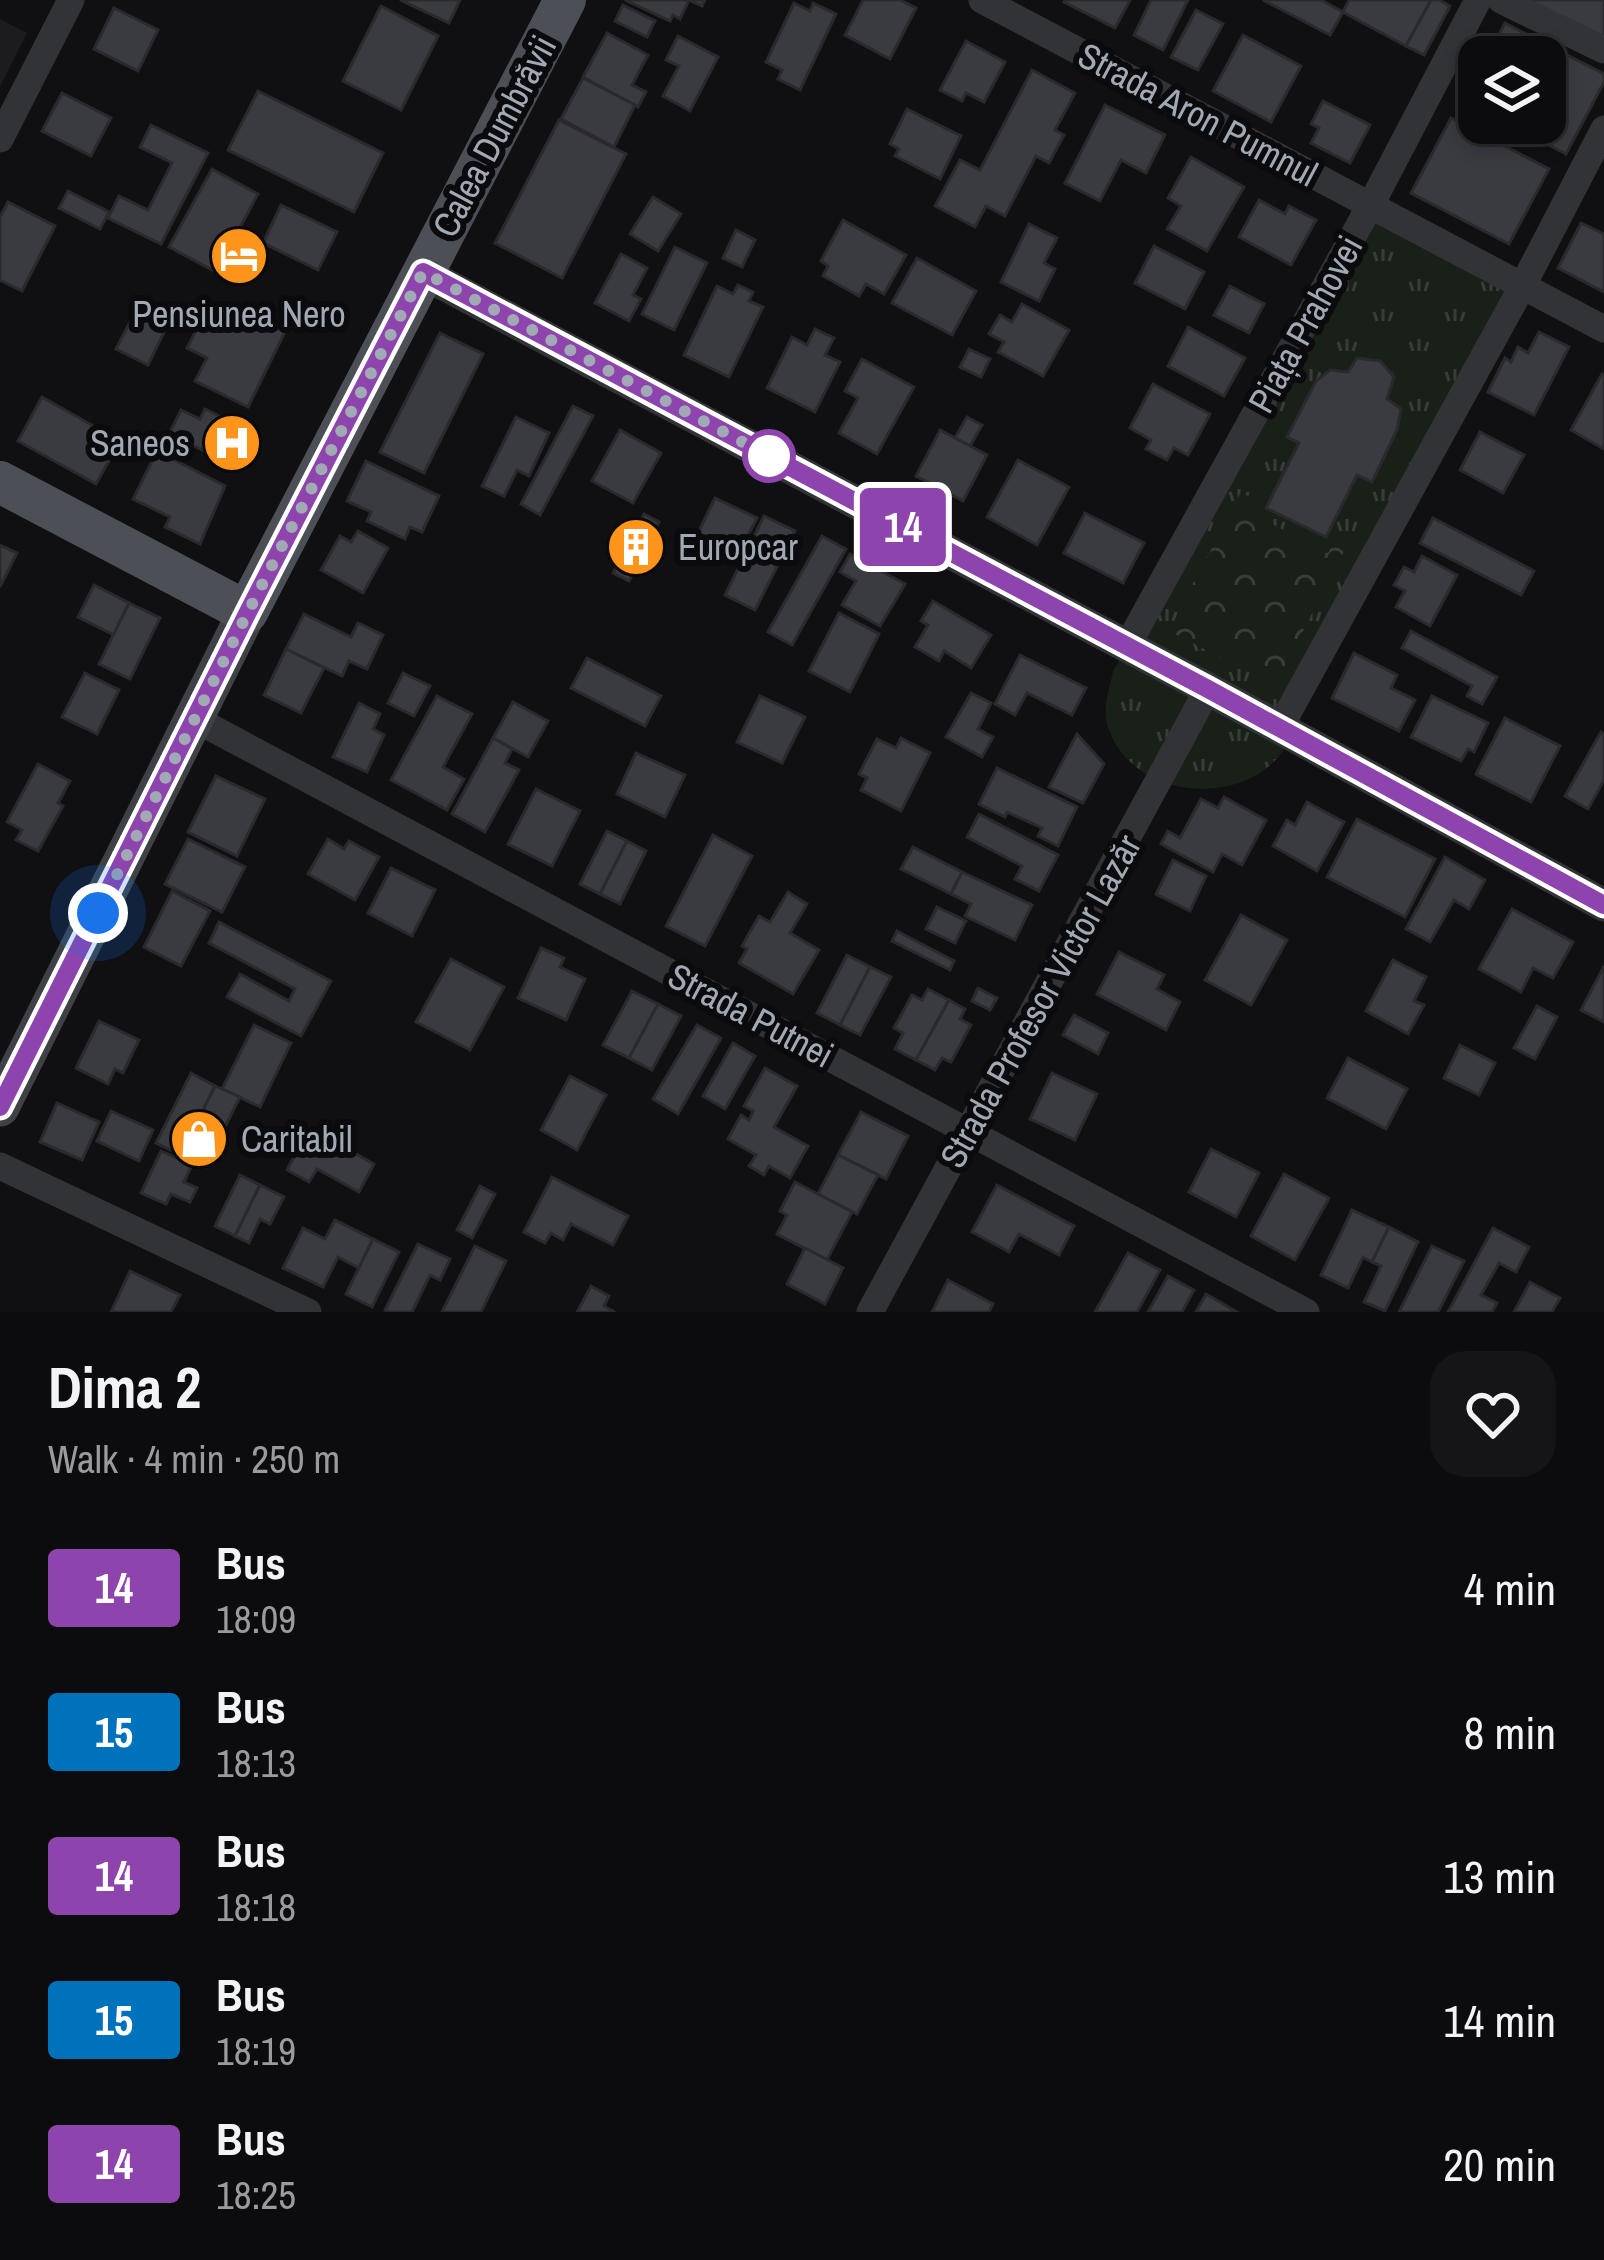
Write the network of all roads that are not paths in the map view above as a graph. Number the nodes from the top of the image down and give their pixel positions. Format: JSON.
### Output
{"nodes":[{"id":1,"x":71,"y":0,"type":"edge"},
{"id":2,"x":565,"y":0,"type":"edge"},
{"id":3,"x":982,"y":0,"type":"edge"},
{"id":4,"x":1478,"y":0,"type":"edge"},
{"id":5,"x":1501,"y":0,"type":"edge"},
{"id":6,"x":1604,"y":50,"type":"edge"},
{"id":7,"x":1604,"y":129,"type":"edge"},
{"id":8,"x":0,"y":139,"type":"edge"},
{"id":9,"x":1371,"y":204,"type":"junction"},
{"id":10,"x":423,"y":272,"type":"junction"},
{"id":11,"x":1523,"y":285,"type":"junction"},
{"id":12,"x":1604,"y":329,"type":"edge"},
{"id":13,"x":0,"y":482,"type":"edge"},
{"id":14,"x":248,"y":612,"type":"junction"},
{"id":15,"x":1127,"y":646,"type":"junction"},
{"id":16,"x":1208,"y":689,"type":"junction"},
{"id":17,"x":196,"y":719,"type":"junction"},
{"id":18,"x":1279,"y":728,"type":"junction"},
{"id":19,"x":1604,"y":904,"type":"edge"},
{"id":20,"x":0,"y":1107,"type":"edge"},
{"id":21,"x":968,"y":1132,"type":"junction"},
{"id":22,"x":0,"y":1166,"type":"edge"},
{"id":23,"x":308,"y":1312,"type":"edge"},
{"id":24,"x":870,"y":1312,"type":"edge"},
{"id":25,"x":1306,"y":1312,"type":"edge"}],
"edges":[{"from":1,"to":8,"type":"street"},
{"from":2,"to":10,"type":"main road","name":"Calea Dumbrăvii"},
{"from":3,"to":9,"type":"street","name":"Strada Aron Pumnul"},
{"from":4,"to":9,"type":"street","name":"Piața Prahovei"},
{"from":5,"to":6,"type":"street"},
{"from":7,"to":11,"type":"street"},
{"from":9,"to":11,"type":"street","name":"Strada Aron Pumnul"},
{"from":9,"to":15,"type":"street","name":"Piața Prahovei"},
{"from":10,"to":14,"type":"main road","name":"Calea Dumbrăvii"},
{"from":10,"to":15,"type":"street"},
{"from":11,"to":12,"type":"street","name":"Strada Aron Pumnul"},
{"from":11,"to":18,"type":"street"},
{"from":13,"to":14,"type":"main road"},
{"from":14,"to":17,"type":"main road","name":"Calea Dumbrăvii"},
{"from":15,"to":16,"type":"street"},
{"from":16,"to":18,"type":"street"},
{"from":16,"to":21,"type":"street","name":"Strada Profesor Victor Lazăr"},
{"from":17,"to":20,"type":"main road","name":"Calea Dumbrăvii"},
{"from":17,"to":21,"type":"street","name":"Strada Putnei"},
{"from":18,"to":19,"type":"street"},
{"from":21,"to":24,"type":"street","name":"Strada Profesor Victor Lazăr"},
{"from":21,"to":25,"type":"street","name":"Strada Putnei"},
{"from":22,"to":23,"type":"street"}]}
